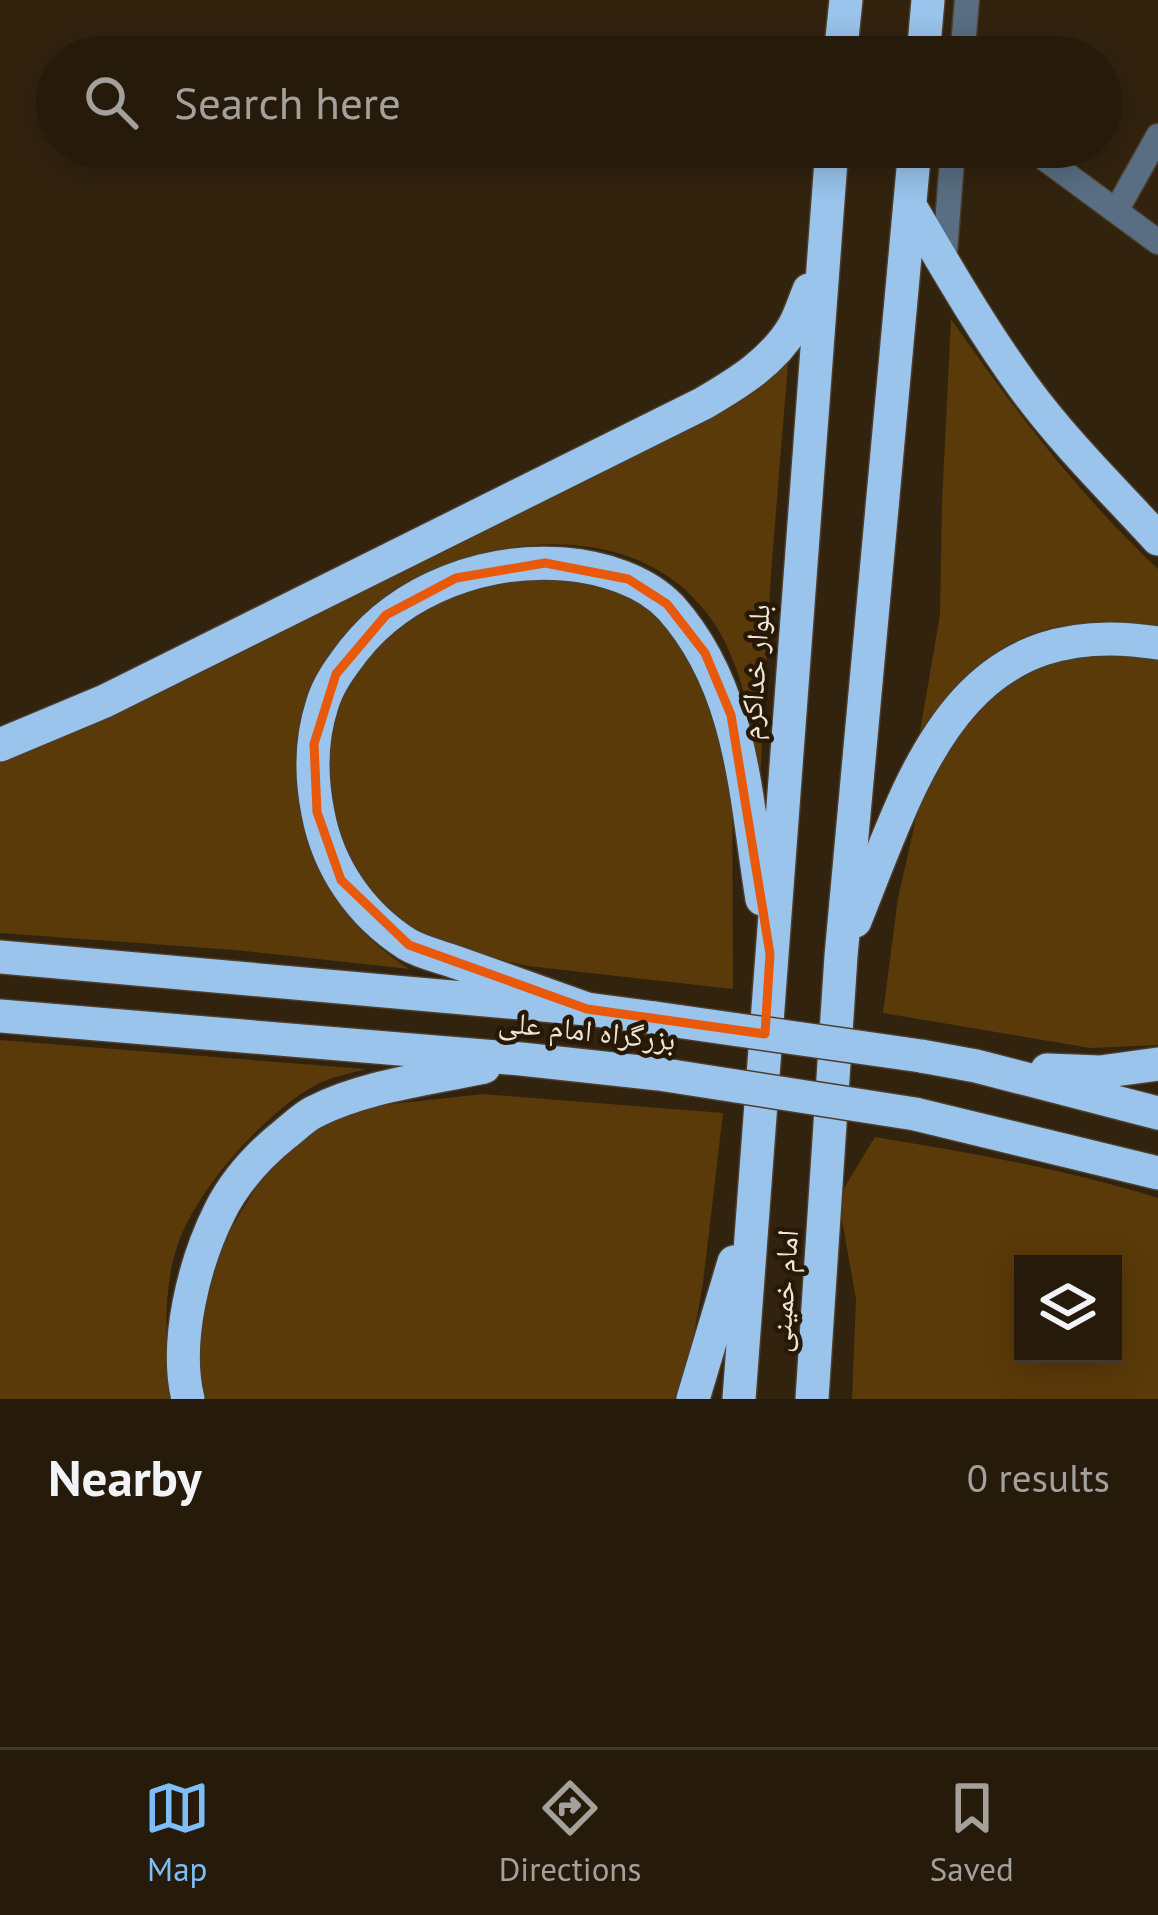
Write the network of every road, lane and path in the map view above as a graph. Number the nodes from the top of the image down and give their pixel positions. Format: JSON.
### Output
{"nodes":[{"id":1,"x":846,"y":0,"type":"edge"},
{"id":2,"x":928,"y":0,"type":"edge"},
{"id":3,"x":967,"y":0,"type":"edge"},
{"id":4,"x":842,"y":36,"type":"edge"},
{"id":5,"x":925,"y":36,"type":"edge"},
{"id":6,"x":964,"y":36,"type":"edge"},
{"id":7,"x":1158,"y":136,"type":"edge"},
{"id":8,"x":830,"y":168,"type":"edge"},
{"id":9,"x":913,"y":168,"type":"edge"},
{"id":10,"x":927,"y":168,"type":"edge"},
{"id":11,"x":951,"y":168,"type":"edge"},
{"id":12,"x":1057,"y":168,"type":"edge"},
{"id":13,"x":910,"y":206,"type":"junction"},
{"id":14,"x":1115,"y":211,"type":"junction"},
{"id":15,"x":1158,"y":242,"type":"edge"},
{"id":16,"x":822,"y":260,"type":"junction"},
{"id":17,"x":944,"y":264,"type":"junction"},
{"id":18,"x":1158,"y":539,"type":"edge"},
{"id":19,"x":1158,"y":643,"type":"edge"},
{"id":20,"x":0,"y":746,"type":"edge"},
{"id":21,"x":770,"y":954,"type":"junction"},
{"id":22,"x":841,"y":956,"type":"junction"},
{"id":23,"x":0,"y":957,"type":"edge"},
{"id":24,"x":587,"y":1009,"type":"junction"},
{"id":25,"x":0,"y":1016,"type":"edge"},
{"id":26,"x":521,"y":1059,"type":"junction"},
{"id":27,"x":1158,"y":1064,"type":"edge"},
{"id":28,"x":976,"y":1066,"type":"junction"},
{"id":29,"x":1158,"y":1113,"type":"edge"},
{"id":30,"x":1158,"y":1173,"type":"edge"},
{"id":31,"x":827,"y":1188,"type":"junction"},
{"id":32,"x":752,"y":1203,"type":"junction"},
{"id":33,"x":188,"y":1399,"type":"edge"},
{"id":34,"x":693,"y":1399,"type":"edge"},
{"id":35,"x":739,"y":1399,"type":"edge"},
{"id":36,"x":812,"y":1399,"type":"edge"},
{"id":37,"x":836,"y":1399,"type":"edge"}],
"edges":[{"from":1,"to":4,"type":"highway"},
{"from":2,"to":5,"type":"highway"},
{"from":3,"to":6,"type":"street"},
{"from":7,"to":14,"type":"street"},
{"from":8,"to":16,"type":"highway","name":"بلوار خداکرم"},
{"from":9,"to":13,"type":"highway"},
{"from":10,"to":13,"type":"highway"},
{"from":11,"to":17,"type":"street"},
{"from":12,"to":14,"type":"street"},
{"from":13,"to":17,"type":"highway"},
{"from":13,"to":22,"type":"highway"},
{"from":14,"to":15,"type":"street"},
{"from":16,"to":20,"type":"highway"},
{"from":16,"to":21,"type":"highway","name":"بلوار خداکرم"},
{"from":17,"to":18,"type":"highway"},
{"from":19,"to":22,"type":"highway"},
{"from":21,"to":24,"type":"highway"},
{"from":21,"to":32,"type":"highway","name":"بلوار خداکرم"},
{"from":22,"to":31,"type":"highway"},
{"from":23,"to":24,"type":"highway","name":"بزرگراه امام علی"},
{"from":24,"to":28,"type":"highway","name":"بزرگراه امام علی","bridge":true},
{"from":25,"to":26,"type":"highway","name":"بزرگراه امام علی"},
{"from":26,"to":30,"type":"highway","name":"بزرگراه امام علی","bridge":true},
{"from":26,"to":33,"type":"highway"},
{"from":27,"to":28,"type":"highway"},
{"from":28,"to":29,"type":"highway","name":"بزرگراه امام علی"},
{"from":31,"to":36,"type":"highway","name":"امام خمینی"},
{"from":31,"to":37,"type":"highway"},
{"from":32,"to":34,"type":"highway"},
{"from":32,"to":35,"type":"highway","name":"امام خمینی"}]}
